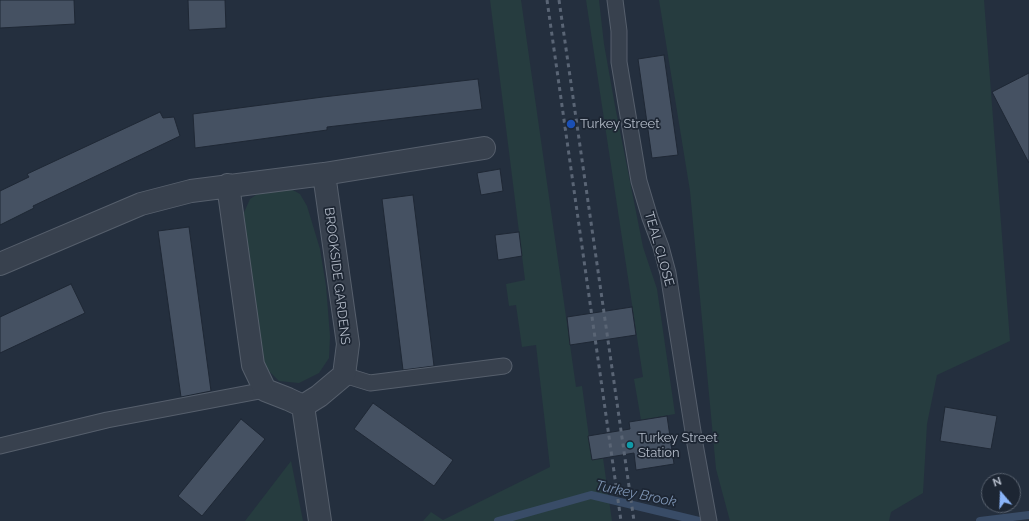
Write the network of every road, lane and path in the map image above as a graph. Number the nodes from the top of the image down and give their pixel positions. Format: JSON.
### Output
{"nodes":[{"id":1,"x":615,"y":0,"type":"edge"},
{"id":2,"x":484,"y":148,"type":"dead end"},
{"id":3,"x":324,"y":174,"type":"junction"},
{"id":4,"x":228,"y":186,"type":"junction"},
{"id":5,"x":0,"y":264,"type":"edge"},
{"id":6,"x":504,"y":366,"type":"dead end"},
{"id":7,"x":344,"y":375,"type":"junction"},
{"id":8,"x":265,"y":390,"type":"junction"},
{"id":9,"x":303,"y":406,"type":"junction"},
{"id":10,"x":0,"y":446,"type":"edge"},
{"id":11,"x":708,"y":515,"type":"edge"},
{"id":12,"x":320,"y":521,"type":"edge"}],
"edges":[{"from":1,"to":11,"type":"lane","name":"TEAL CLOSE"},
{"from":2,"to":3,"type":"street"},
{"from":3,"to":4,"type":"street"},
{"from":3,"to":7,"type":"street","name":"BROOKSIDE GARDENS"},
{"from":4,"to":5,"type":"street"},
{"from":4,"to":8,"type":"street"},
{"from":6,"to":7,"type":"lane"},
{"from":7,"to":9,"type":"street"},
{"from":8,"to":9,"type":"street"},
{"from":8,"to":10,"type":"lane"},
{"from":9,"to":12,"type":"street"}]}
